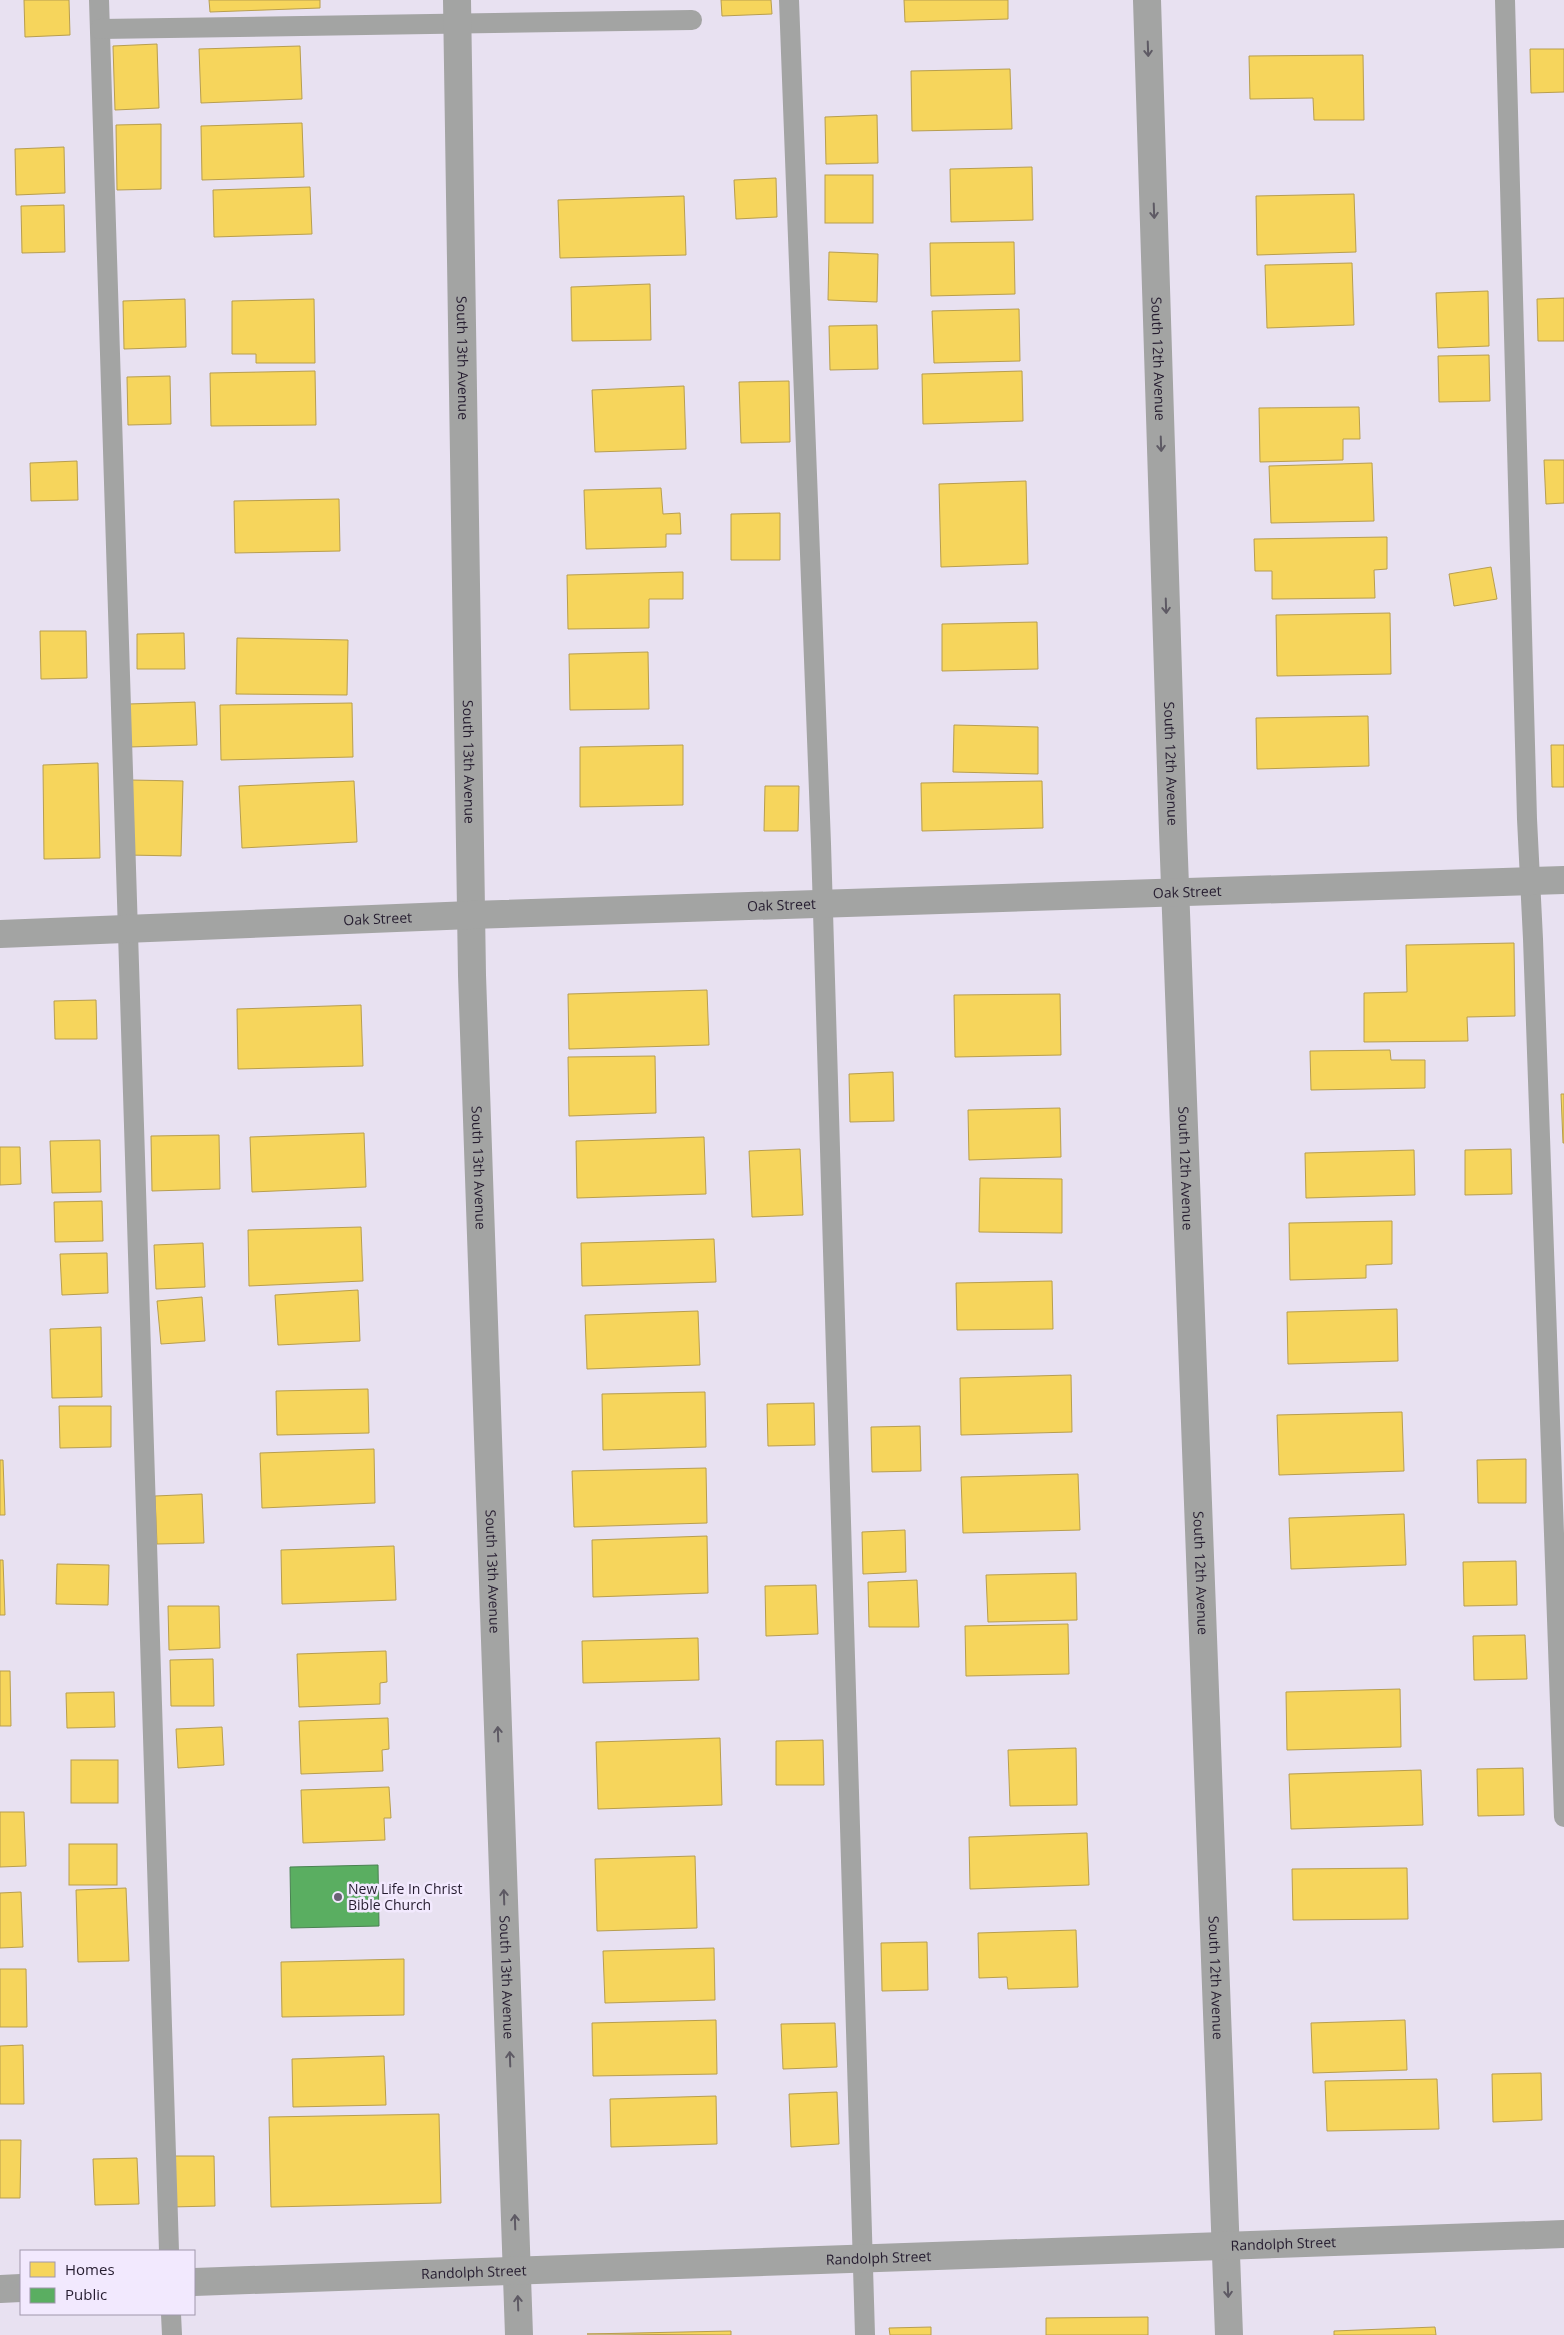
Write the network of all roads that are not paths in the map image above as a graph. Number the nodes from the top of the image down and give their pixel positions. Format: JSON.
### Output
{"nodes":[{"id":1,"x":99,"y":0,"type":"edge"},
{"id":2,"x":789,"y":0,"type":"edge"},
{"id":3,"x":1147,"y":0,"type":"edge"},
{"id":4,"x":1505,"y":0,"type":"edge"},
{"id":5,"x":458,"y":12,"type":"edge"},
{"id":6,"x":692,"y":20,"type":"dead end"},
{"id":7,"x":100,"y":29,"type":"junction"},
{"id":8,"x":1564,"y":880,"type":"edge"},
{"id":9,"x":1530,"y":881,"type":"junction"},
{"id":10,"x":1176,"y":892,"type":"junction"},
{"id":11,"x":823,"y":904,"type":"junction"},
{"id":12,"x":471,"y":915,"type":"junction"},
{"id":13,"x":128,"y":930,"type":"junction"},
{"id":14,"x":0,"y":934,"type":"edge"},
{"id":15,"x":1564,"y":1817,"type":"edge"},
{"id":16,"x":1564,"y":2234,"type":"edge"},
{"id":17,"x":1226,"y":2246,"type":"junction"},
{"id":18,"x":169,"y":2250,"type":"edge"},
{"id":19,"x":863,"y":2258,"type":"junction"},
{"id":20,"x":517,"y":2270,"type":"junction"},
{"id":21,"x":195,"y":2282,"type":"edge"},
{"id":22,"x":20,"y":2288,"type":"edge"},
{"id":23,"x":0,"y":2289,"type":"edge"},
{"id":24,"x":171,"y":2315,"type":"edge"},
{"id":25,"x":172,"y":2335,"type":"edge"},
{"id":26,"x":519,"y":2335,"type":"edge"},
{"id":27,"x":866,"y":2335,"type":"edge"},
{"id":28,"x":1229,"y":2335,"type":"edge"}],
"edges":[{"from":1,"to":7,"type":"lane"},
{"from":2,"to":11,"type":"lane"},
{"from":3,"to":10,"type":"street","name":"South 12th Avenue","one_way":true},
{"from":4,"to":9,"type":"lane"},
{"from":5,"to":6,"type":"lane"},
{"from":5,"to":7,"type":"lane"},
{"from":5,"to":12,"type":"street","name":"South 13th Avenue"},
{"from":7,"to":13,"type":"lane"},
{"from":8,"to":9,"type":"street","name":"Oak Street"},
{"from":9,"to":10,"type":"street","name":"Oak Street"},
{"from":9,"to":15,"type":"lane"},
{"from":10,"to":11,"type":"street","name":"Oak Street"},
{"from":10,"to":17,"type":"street","name":"South 12th Avenue"},
{"from":11,"to":12,"type":"street","name":"Oak Street"},
{"from":11,"to":19,"type":"lane"},
{"from":12,"to":13,"type":"street","name":"Oak Street"},
{"from":20,"to":12,"type":"street","name":"South 13th Avenue","one_way":true},
{"from":13,"to":14,"type":"street","name":"Oak Street"},
{"from":13,"to":18,"type":"lane"},
{"from":16,"to":17,"type":"street","name":"Randolph Street"},
{"from":17,"to":19,"type":"street","name":"Randolph Street"},
{"from":17,"to":28,"type":"street","name":"South 12th Avenue","one_way":true},
{"from":19,"to":20,"type":"street","name":"Randolph Street"},
{"from":19,"to":27,"type":"lane"},
{"from":20,"to":21,"type":"street","name":"Randolph Street"},
{"from":26,"to":20,"type":"street","name":"South 13th Avenue","one_way":true},
{"from":22,"to":23,"type":"street"},
{"from":24,"to":25,"type":"lane"}]}
